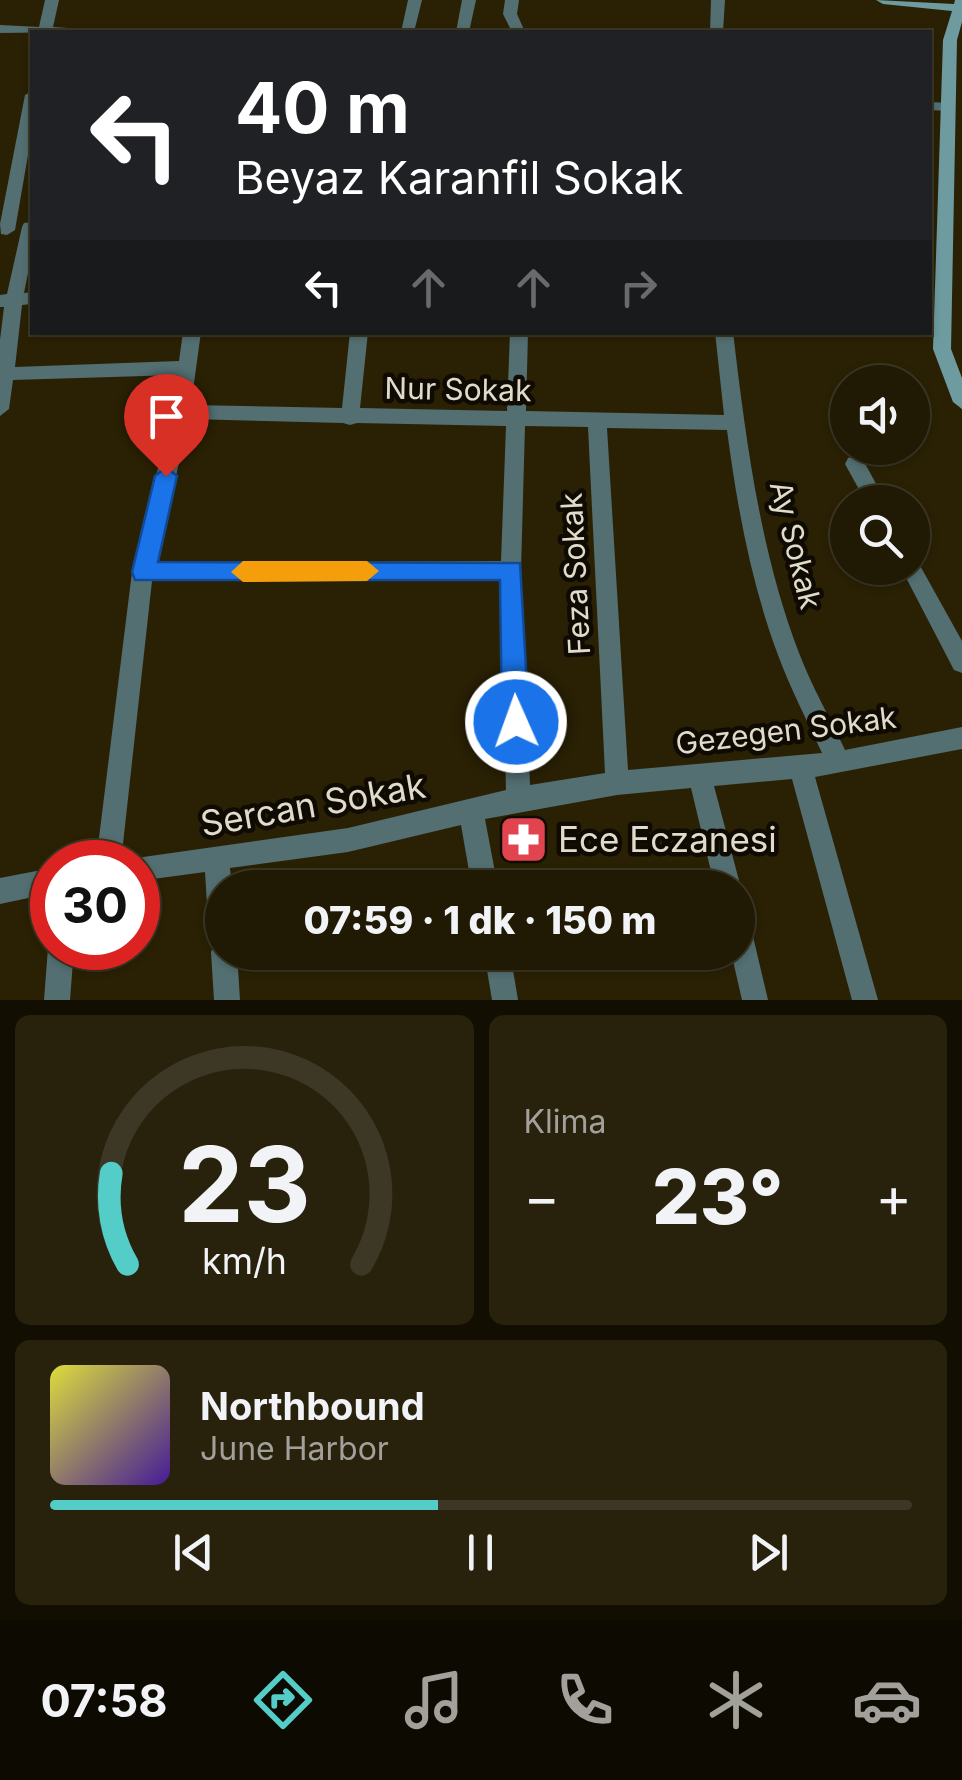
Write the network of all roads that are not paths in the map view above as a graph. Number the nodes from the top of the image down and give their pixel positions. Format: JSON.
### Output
{"nodes":[{"id":1,"x":52,"y":0,"type":"edge"},
{"id":2,"x":415,"y":0,"type":"edge"},
{"id":3,"x":469,"y":0,"type":"edge"},
{"id":4,"x":512,"y":0,"type":"edge"},
{"id":5,"x":718,"y":0,"type":"edge"},
{"id":6,"x":883,"y":0,"type":"edge"},
{"id":7,"x":936,"y":0,"type":"edge"},
{"id":8,"x":961,"y":5,"type":"edge"},
{"id":9,"x":0,"y":29,"type":"edge"},
{"id":10,"x":45,"y":30,"type":"edge"},
{"id":11,"x":408,"y":30,"type":"edge"},
{"id":12,"x":463,"y":30,"type":"edge"},
{"id":13,"x":518,"y":30,"type":"edge"},
{"id":14,"x":717,"y":30,"type":"edge"},
{"id":15,"x":30,"y":31,"type":"edge"},
{"id":16,"x":30,"y":105,"type":"edge"},
{"id":17,"x":932,"y":106,"type":"edge"},
{"id":18,"x":948,"y":108,"type":"junction"},
{"id":19,"x":30,"y":227,"type":"edge"},
{"id":20,"x":3,"y":230,"type":"edge"},
{"id":21,"x":30,"y":232,"type":"edge"},
{"id":22,"x":936,"y":251,"type":"edge"},
{"id":23,"x":16,"y":300,"type":"edge"},
{"id":24,"x":192,"y":335,"type":"edge"},
{"id":25,"x":359,"y":335,"type":"edge"},
{"id":26,"x":519,"y":335,"type":"edge"},
{"id":27,"x":724,"y":335,"type":"edge"},
{"id":28,"x":186,"y":368,"type":"junction"},
{"id":29,"x":2,"y":374,"type":"edge"},
{"id":30,"x":962,"y":402,"type":"edge"},
{"id":31,"x":0,"y":409,"type":"edge"},
{"id":32,"x":181,"y":412,"type":"junction"},
{"id":33,"x":350,"y":418,"type":"junction"},
{"id":34,"x":517,"y":420,"type":"junction"},
{"id":35,"x":598,"y":422,"type":"junction"},
{"id":36,"x":733,"y":423,"type":"junction"},
{"id":37,"x":511,"y":570,"type":"junction"},
{"id":38,"x":144,"y":572,"type":"junction"},
{"id":39,"x":920,"y":585,"type":"edge"},
{"id":40,"x":962,"y":663,"type":"edge"},
{"id":41,"x":962,"y":738,"type":"edge"},
{"id":42,"x":839,"y":762,"type":"junction"},
{"id":43,"x":800,"y":766,"type":"junction"},
{"id":44,"x":700,"y":776,"type":"junction"},
{"id":45,"x":618,"y":782,"type":"junction"},
{"id":46,"x":518,"y":799,"type":"junction"},
{"id":47,"x":471,"y":810,"type":"junction"},
{"id":48,"x":111,"y":840,"type":"edge"},
{"id":49,"x":218,"y":860,"type":"junction"},
{"id":50,"x":160,"y":866,"type":"edge"},
{"id":51,"x":219,"y":870,"type":"edge"},
{"id":52,"x":482,"y":870,"type":"edge"},
{"id":53,"x":724,"y":870,"type":"edge"},
{"id":54,"x":30,"y":885,"type":"edge"},
{"id":55,"x":0,"y":890,"type":"edge"},
{"id":56,"x":59,"y":970,"type":"edge"},
{"id":57,"x":225,"y":970,"type":"edge"},
{"id":58,"x":499,"y":970,"type":"edge"},
{"id":59,"x":748,"y":970,"type":"edge"},
{"id":60,"x":57,"y":1000,"type":"edge"},
{"id":61,"x":227,"y":1000,"type":"edge"},
{"id":62,"x":505,"y":1000,"type":"edge"},
{"id":63,"x":755,"y":1000,"type":"edge"},
{"id":64,"x":865,"y":1000,"type":"edge"}],
"edges":[{"from":1,"to":10,"type":"street"},
{"from":2,"to":11,"type":"street"},
{"from":3,"to":12,"type":"street"},
{"from":4,"to":13,"type":"street"},
{"from":5,"to":14,"type":"street"},
{"from":6,"to":8,"type":"street"},
{"from":7,"to":8,"type":"street"},
{"from":8,"to":18,"type":"street"},
{"from":9,"to":15,"type":"street"},
{"from":16,"to":20,"type":"street"},
{"from":17,"to":18,"type":"street"},
{"from":18,"to":22,"type":"street"},
{"from":19,"to":20,"type":"street"},
{"from":21,"to":23,"type":"street"},
{"from":22,"to":30,"type":"street"},
{"from":23,"to":29,"type":"street"},
{"from":24,"to":28,"type":"street"},
{"from":25,"to":33,"type":"street"},
{"from":26,"to":34,"type":"street"},
{"from":27,"to":36,"type":"street","name":"Ay Sokak"},
{"from":28,"to":29,"type":"street"},
{"from":28,"to":32,"type":"street"},
{"from":29,"to":31,"type":"street"},
{"from":32,"to":33,"type":"street","name":"Nur Sokak"},
{"from":32,"to":38,"type":"street"},
{"from":33,"to":34,"type":"street","name":"Nur Sokak"},
{"from":34,"to":35,"type":"street","name":"Nur Sokak"},
{"from":34,"to":37,"type":"street"},
{"from":35,"to":36,"type":"street","name":"Nur Sokak"},
{"from":35,"to":45,"type":"street","name":"Feza Sokak"},
{"from":36,"to":42,"type":"street","name":"Ay Sokak"},
{"from":37,"to":38,"type":"street"},
{"from":37,"to":46,"type":"street"},
{"from":38,"to":48,"type":"street"},
{"from":39,"to":40,"type":"street"},
{"from":41,"to":42,"type":"street","name":"Gezegen Sokak"},
{"from":42,"to":43,"type":"street","name":"Gezegen Sokak"},
{"from":43,"to":44,"type":"street","name":"Gezegen Sokak"},
{"from":43,"to":64,"type":"street"},
{"from":44,"to":45,"type":"street","name":"Gezegen Sokak"},
{"from":44,"to":53,"type":"street"},
{"from":45,"to":46,"type":"street","name":"Sercan Sokak"},
{"from":46,"to":47,"type":"street","name":"Sercan Sokak"},
{"from":47,"to":49,"type":"street","name":"Sercan Sokak"},
{"from":47,"to":52,"type":"street"},
{"from":49,"to":50,"type":"street","name":"Sercan Sokak"},
{"from":49,"to":51,"type":"street"},
{"from":54,"to":55,"type":"street"},
{"from":56,"to":60,"type":"street"},
{"from":57,"to":61,"type":"street"},
{"from":58,"to":62,"type":"street"},
{"from":59,"to":63,"type":"street"}]}
